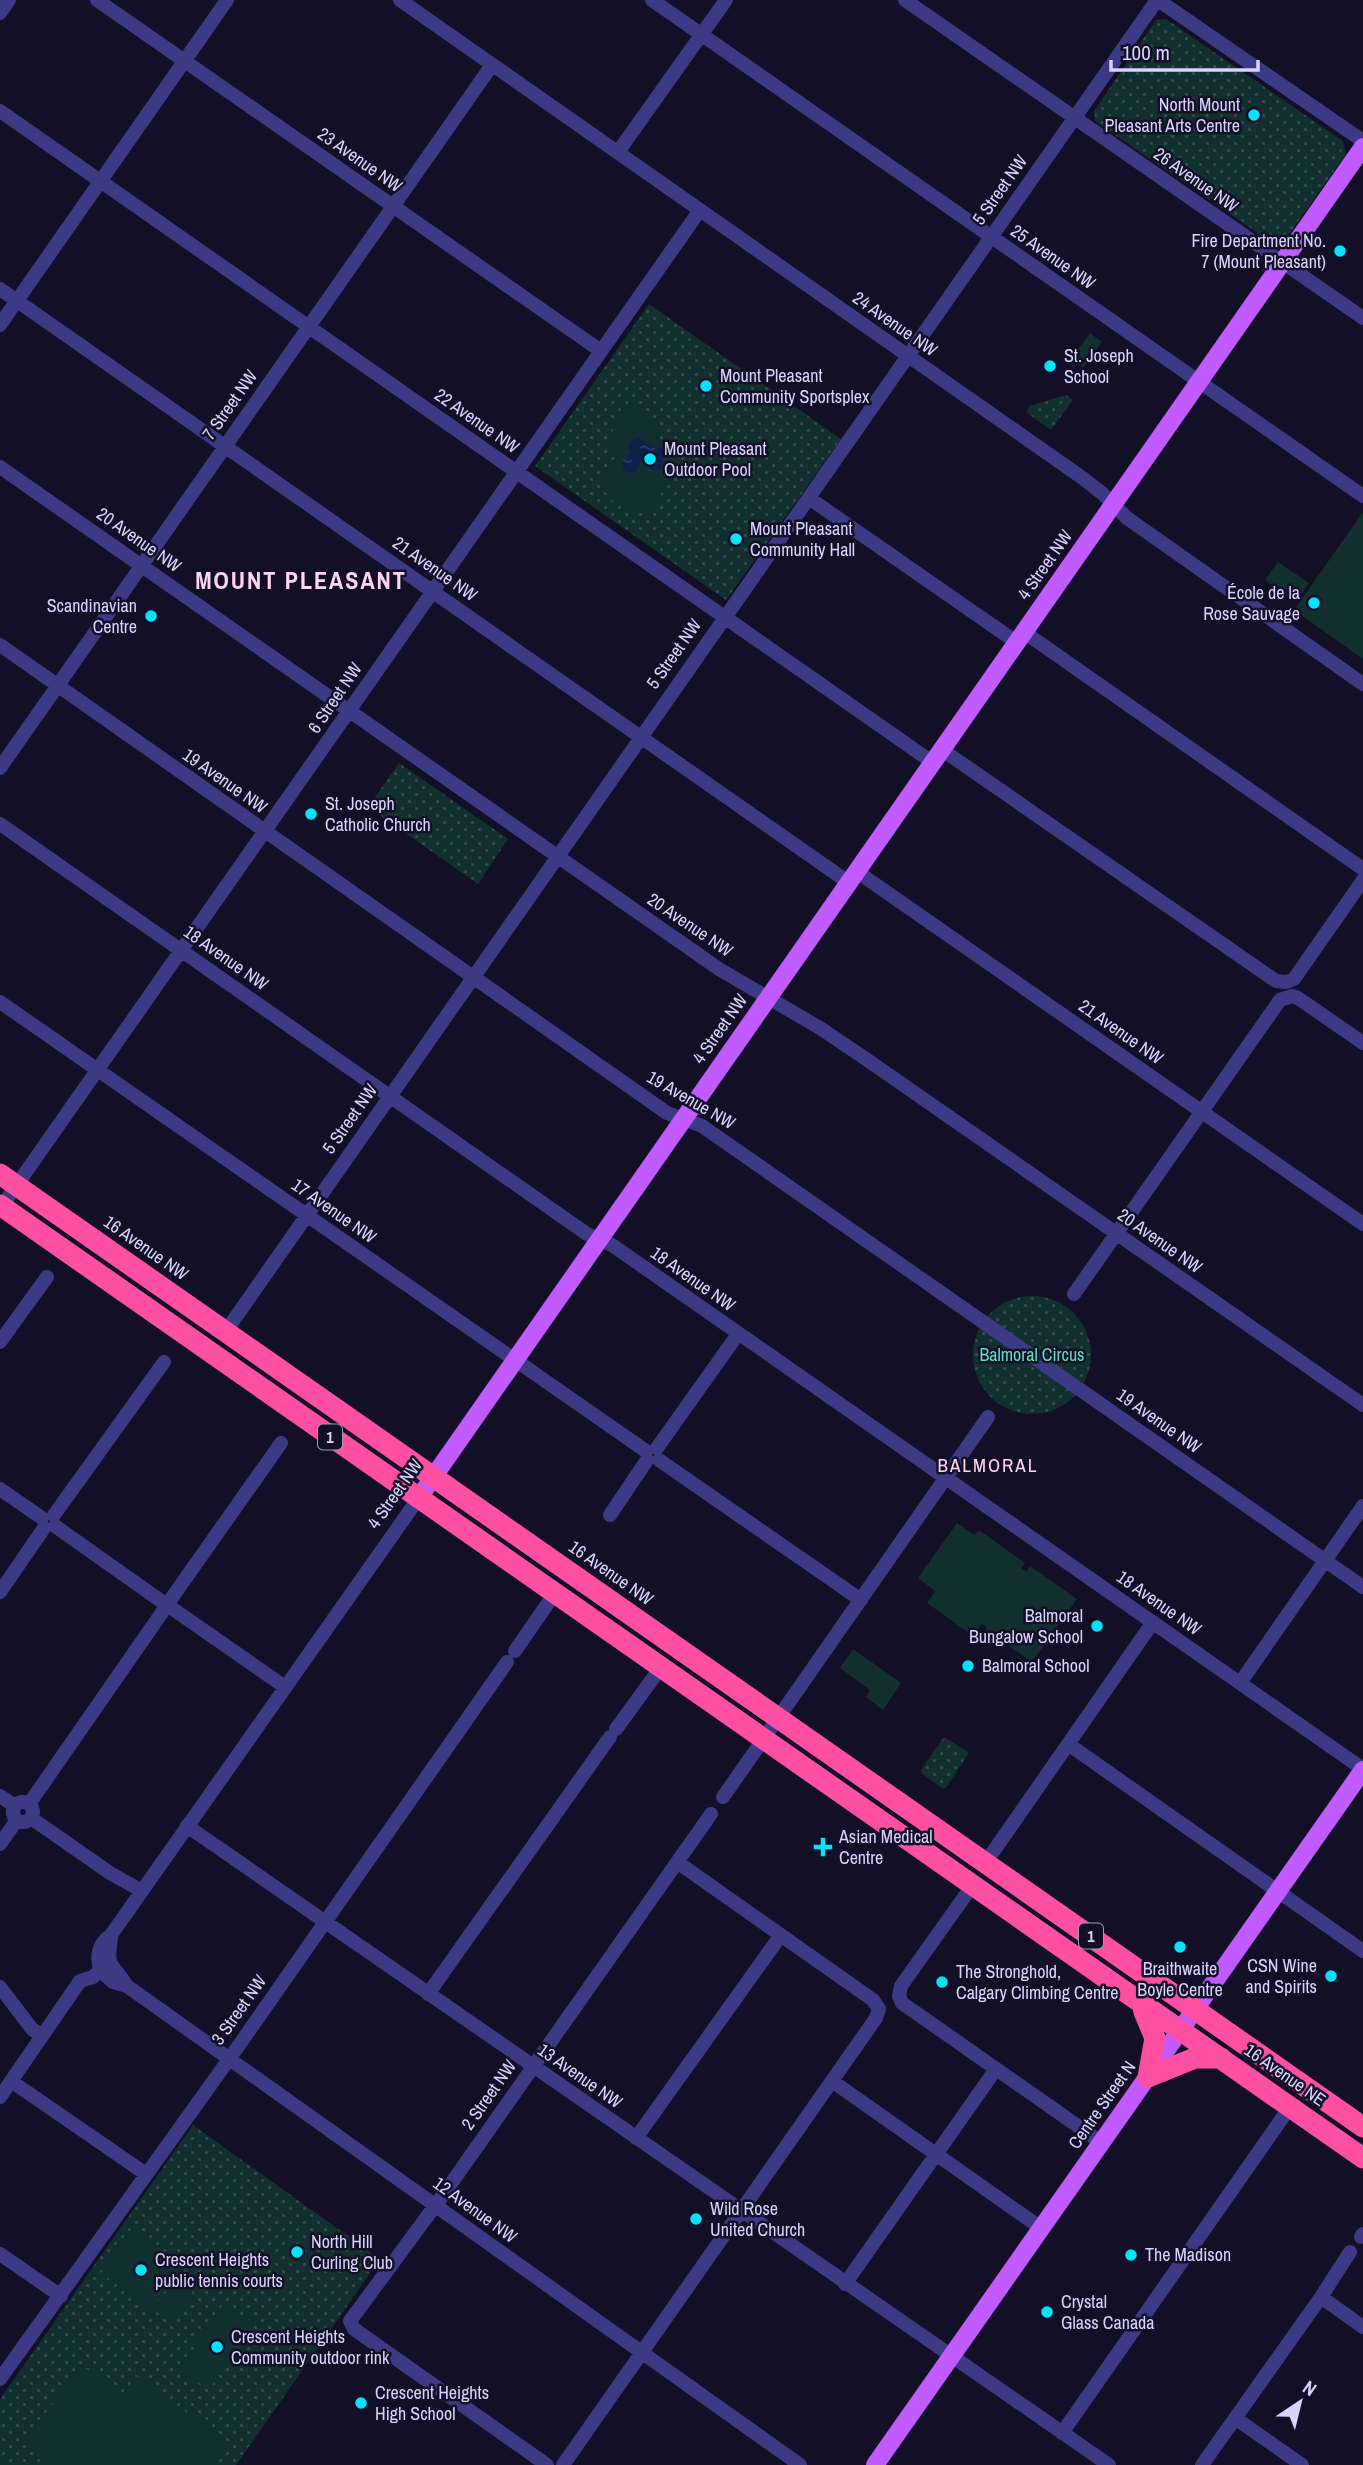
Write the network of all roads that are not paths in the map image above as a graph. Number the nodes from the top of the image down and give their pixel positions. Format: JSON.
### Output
{"nodes":[{"id":1,"x":9,"y":0,"type":"edge"},
{"id":2,"x":97,"y":0,"type":"edge"},
{"id":3,"x":227,"y":0,"type":"edge"},
{"id":4,"x":400,"y":0,"type":"edge"},
{"id":5,"x":652,"y":0,"type":"edge"},
{"id":6,"x":726,"y":0,"type":"edge"},
{"id":7,"x":905,"y":0,"type":"edge"},
{"id":8,"x":1157,"y":0,"type":"edge"},
{"id":9,"x":0,"y":13,"type":"edge"},
{"id":10,"x":702,"y":35,"type":"junction"},
{"id":11,"x":184,"y":61,"type":"junction"},
{"id":12,"x":492,"y":65,"type":"junction"},
{"id":13,"x":0,"y":111,"type":"edge"},
{"id":14,"x":1074,"y":119,"type":"junction"},
{"id":15,"x":1363,"y":141,"type":"edge"},
{"id":16,"x":1363,"y":147,"type":"edge"},
{"id":17,"x":618,"y":152,"type":"junction"},
{"id":18,"x":101,"y":181,"type":"junction"},
{"id":19,"x":393,"y":206,"type":"junction"},
{"id":20,"x":700,"y":210,"type":"junction"},
{"id":21,"x":991,"y":237,"type":"junction"},
{"id":22,"x":1282,"y":262,"type":"junction"},
{"id":23,"x":0,"y":289,"type":"edge"},
{"id":24,"x":17,"y":301,"type":"junction"},
{"id":25,"x":1363,"y":318,"type":"edge"},
{"id":26,"x":0,"y":326,"type":"edge"},
{"id":27,"x":309,"y":326,"type":"junction"},
{"id":28,"x":601,"y":351,"type":"junction"},
{"id":29,"x":907,"y":355,"type":"junction"},
{"id":30,"x":1199,"y":381,"type":"junction"},
{"id":31,"x":225,"y":446,"type":"junction"},
{"id":32,"x":0,"y":467,"type":"edge"},
{"id":33,"x":516,"y":472,"type":"junction"},
{"id":34,"x":1363,"y":496,"type":"edge"},
{"id":35,"x":809,"y":498,"type":"junction"},
{"id":36,"x":1113,"y":504,"type":"junction"},
{"id":37,"x":141,"y":566,"type":"junction"},
{"id":38,"x":433,"y":591,"type":"junction"},
{"id":39,"x":724,"y":616,"type":"junction"},
{"id":40,"x":1020,"y":637,"type":"junction"},
{"id":41,"x":0,"y":645,"type":"edge"},
{"id":42,"x":1363,"y":684,"type":"edge"},
{"id":43,"x":58,"y":686,"type":"junction"},
{"id":44,"x":350,"y":711,"type":"junction"},
{"id":45,"x":640,"y":737,"type":"junction"},
{"id":46,"x":937,"y":756,"type":"junction"},
{"id":47,"x":0,"y":768,"type":"edge"},
{"id":48,"x":0,"y":824,"type":"edge"},
{"id":49,"x":266,"y":833,"type":"junction"},
{"id":50,"x":557,"y":856,"type":"junction"},
{"id":51,"x":1363,"y":869,"type":"edge"},
{"id":52,"x":852,"y":876,"type":"junction"},
{"id":53,"x":1363,"y":880,"type":"edge"},
{"id":54,"x":182,"y":951,"type":"junction"},
{"id":55,"x":473,"y":976,"type":"junction"},
{"id":56,"x":1287,"y":989,"type":"junction"},
{"id":57,"x":769,"y":997,"type":"junction"},
{"id":58,"x":0,"y":1002,"type":"edge"},
{"id":59,"x":1363,"y":1043,"type":"edge"},
{"id":60,"x":98,"y":1070,"type":"junction"},
{"id":61,"x":390,"y":1095,"type":"junction"},
{"id":62,"x":1202,"y":1112,"type":"junction"},
{"id":63,"x":682,"y":1119,"type":"junction"},
{"id":64,"x":8,"y":1180,"type":"edge"},
{"id":65,"x":1,"y":1206,"type":"edge"},
{"id":66,"x":306,"y":1215,"type":"junction"},
{"id":67,"x":1363,"y":1224,"type":"edge"},
{"id":68,"x":1116,"y":1234,"type":"junction"},
{"id":69,"x":599,"y":1240,"type":"junction"},
{"id":70,"x":47,"y":1277,"type":"dead end"},
{"id":71,"x":1074,"y":1294,"type":"dead end"},
{"id":72,"x":226,"y":1331,"type":"junction"},
{"id":73,"x":738,"y":1334,"type":"junction"},
{"id":74,"x":0,"y":1342,"type":"edge"},
{"id":75,"x":514,"y":1360,"type":"junction"},
{"id":76,"x":164,"y":1362,"type":"dead end"},
{"id":77,"x":1363,"y":1405,"type":"edge"},
{"id":78,"x":988,"y":1418,"type":"dead end"},
{"id":79,"x":281,"y":1443,"type":"dead end"},
{"id":80,"x":652,"y":1455,"type":"junction"},
{"id":81,"x":433,"y":1476,"type":"junction"},
{"id":82,"x":946,"y":1477,"type":"junction"},
{"id":83,"x":0,"y":1489,"type":"edge"},
{"id":84,"x":418,"y":1499,"type":"junction"},
{"id":85,"x":1363,"y":1506,"type":"edge"},
{"id":86,"x":610,"y":1515,"type":"dead end"},
{"id":87,"x":49,"y":1522,"type":"junction"},
{"id":88,"x":1325,"y":1561,"type":"junction"},
{"id":89,"x":1363,"y":1587,"type":"edge"},
{"id":90,"x":0,"y":1592,"type":"edge"},
{"id":91,"x":555,"y":1593,"type":"junction"},
{"id":92,"x":861,"y":1600,"type":"junction"},
{"id":93,"x":167,"y":1605,"type":"junction"},
{"id":94,"x":1153,"y":1622,"type":"junction"},
{"id":95,"x":662,"y":1666,"type":"junction"},
{"id":96,"x":1240,"y":1683,"type":"junction"},
{"id":97,"x":285,"y":1687,"type":"junction"},
{"id":98,"x":779,"y":1717,"type":"junction"},
{"id":99,"x":763,"y":1739,"type":"junction"},
{"id":100,"x":1068,"y":1744,"type":"junction"},
{"id":101,"x":1363,"y":1769,"type":"edge"},
{"id":102,"x":0,"y":1796,"type":"edge"},
{"id":103,"x":723,"y":1797,"type":"dead end"},
{"id":104,"x":23,"y":1812,"type":"junction"},
{"id":105,"x":711,"y":1814,"type":"dead end"},
{"id":106,"x":187,"y":1826,"type":"junction"},
{"id":107,"x":0,"y":1844,"type":"edge"},
{"id":108,"x":986,"y":1861,"type":"junction"},
{"id":109,"x":677,"y":1862,"type":"junction"},
{"id":110,"x":972,"y":1885,"type":"junction"},
{"id":111,"x":1278,"y":1891,"type":"junction"},
{"id":112,"x":139,"y":1895,"type":"junction"},
{"id":113,"x":325,"y":1922,"type":"junction"},
{"id":114,"x":781,"y":1935,"type":"junction"},
{"id":115,"x":1363,"y":1951,"type":"edge"},
{"id":116,"x":104,"y":1966,"type":"junction"},
{"id":117,"x":0,"y":1987,"type":"edge"},
{"id":118,"x":429,"y":1994,"type":"junction"},
{"id":119,"x":1142,"y":2002,"type":"junction"},
{"id":120,"x":1195,"y":2010,"type":"junction"},
{"id":121,"x":1181,"y":2030,"type":"junction"},
{"id":122,"x":42,"y":2036,"type":"junction"},
{"id":123,"x":230,"y":2057,"type":"junction"},
{"id":124,"x":1220,"y":2058,"type":"junction"},
{"id":125,"x":533,"y":2066,"type":"junction"},
{"id":126,"x":996,"y":2068,"type":"junction"},
{"id":127,"x":1148,"y":2077,"type":"junction"},
{"id":128,"x":11,"y":2081,"type":"junction"},
{"id":129,"x":832,"y":2081,"type":"junction"},
{"id":130,"x":0,"y":2097,"type":"edge"},
{"id":131,"x":1290,"y":2107,"type":"junction"},
{"id":132,"x":1363,"y":2127,"type":"edge"},
{"id":133,"x":636,"y":2138,"type":"junction"},
{"id":134,"x":1102,"y":2143,"type":"junction"},
{"id":135,"x":936,"y":2154,"type":"junction"},
{"id":136,"x":1363,"y":2158,"type":"edge"},
{"id":137,"x":146,"y":2174,"type":"junction"},
{"id":138,"x":435,"y":2205,"type":"junction"},
{"id":139,"x":741,"y":2211,"type":"junction"},
{"id":140,"x":1041,"y":2228,"type":"junction"},
{"id":141,"x":1350,"y":2252,"type":"dead end"},
{"id":142,"x":0,"y":2254,"type":"edge"},
{"id":143,"x":845,"y":2284,"type":"junction"},
{"id":144,"x":61,"y":2296,"type":"junction"},
{"id":145,"x":1321,"y":2297,"type":"junction"},
{"id":146,"x":1363,"y":2327,"type":"edge"},
{"id":147,"x":642,"y":2352,"type":"junction"},
{"id":148,"x":951,"y":2357,"type":"junction"},
{"id":149,"x":0,"y":2379,"type":"edge"},
{"id":150,"x":1235,"y":2418,"type":"junction"},
{"id":151,"x":1062,"y":2433,"type":"junction"},
{"id":152,"x":547,"y":2465,"type":"edge"},
{"id":153,"x":563,"y":2465,"type":"edge"},
{"id":154,"x":800,"y":2465,"type":"edge"},
{"id":155,"x":876,"y":2465,"type":"edge"},
{"id":156,"x":1109,"y":2465,"type":"edge"},
{"id":157,"x":1202,"y":2465,"type":"edge"},
{"id":158,"x":1302,"y":2465,"type":"edge"}],
"edges":[{"from":1,"to":9,"type":"street"},
{"from":2,"to":11,"type":"street","name":"23 Avenue NW"},
{"from":3,"to":11,"type":"street"},
{"from":4,"to":12,"type":"street","name":"24 Avenue NW"},
{"from":5,"to":10,"type":"street","name":"25 Avenue NW"},
{"from":6,"to":10,"type":"street"},
{"from":7,"to":14,"type":"street","name":"26 Avenue NW"},
{"from":8,"to":14,"type":"street","name":"5 Street NW"},
{"from":8,"to":15,"type":"street"},
{"from":10,"to":17,"type":"street"},
{"from":10,"to":21,"type":"street","name":"25 Avenue NW"},
{"from":11,"to":18,"type":"street"},
{"from":11,"to":19,"type":"street","name":"23 Avenue NW"},
{"from":12,"to":17,"type":"street","name":"24 Avenue NW"},
{"from":12,"to":19,"type":"street","name":"7 Street NW"},
{"from":13,"to":18,"type":"street","name":"22 Avenue NW"},
{"from":14,"to":21,"type":"street","name":"5 Street NW"},
{"from":14,"to":22,"type":"street","name":"26 Avenue NW"},
{"from":16,"to":22,"type":"main road","name":"4 Street NW"},
{"from":17,"to":20,"type":"street","name":"24 Avenue NW"},
{"from":18,"to":24,"type":"street"},
{"from":18,"to":27,"type":"street","name":"22 Avenue NW"},
{"from":19,"to":27,"type":"street","name":"7 Street NW"},
{"from":19,"to":28,"type":"street","name":"23 Avenue NW"},
{"from":20,"to":28,"type":"street","name":"6 Street NW"},
{"from":20,"to":29,"type":"street","name":"24 Avenue NW"},
{"from":21,"to":29,"type":"street","name":"5 Street NW"},
{"from":21,"to":30,"type":"street","name":"25 Avenue NW"},
{"from":22,"to":25,"type":"street","name":"26 Avenue NW"},
{"from":22,"to":30,"type":"main road","name":"4 Street NW"},
{"from":23,"to":24,"type":"street","name":"21 Avenue NW"},
{"from":24,"to":26,"type":"street"},
{"from":24,"to":31,"type":"street","name":"21 Avenue NW"},
{"from":27,"to":31,"type":"street","name":"7 Street NW"},
{"from":27,"to":33,"type":"street","name":"22 Avenue NW"},
{"from":28,"to":33,"type":"street","name":"6 Street NW"},
{"from":29,"to":35,"type":"street","name":"5 Street NW"},
{"from":29,"to":36,"type":"street","name":"24 Avenue NW"},
{"from":30,"to":34,"type":"street","name":"25 Avenue NW"},
{"from":30,"to":36,"type":"main road","name":"4 Street NW"},
{"from":31,"to":37,"type":"street","name":"7 Street NW"},
{"from":31,"to":38,"type":"street","name":"21 Avenue NW"},
{"from":32,"to":37,"type":"street","name":"20 Avenue NW"},
{"from":33,"to":38,"type":"street","name":"6 Street NW"},
{"from":33,"to":39,"type":"street","name":"22 Avenue NW"},
{"from":35,"to":39,"type":"street","name":"5 Street NW"},
{"from":35,"to":40,"type":"street"},
{"from":36,"to":40,"type":"main road","name":"4 Street NW"},
{"from":36,"to":42,"type":"street","name":"24 Avenue NW"},
{"from":37,"to":43,"type":"street","name":"7 Street NW"},
{"from":37,"to":44,"type":"street","name":"20 Avenue NW"},
{"from":38,"to":44,"type":"street","name":"6 Street NW"},
{"from":38,"to":45,"type":"street","name":"21 Avenue NW"},
{"from":39,"to":45,"type":"street","name":"5 Street NW"},
{"from":39,"to":46,"type":"street","name":"22 Avenue NW"},
{"from":40,"to":46,"type":"main road","name":"4 Street NW"},
{"from":40,"to":51,"type":"street"},
{"from":41,"to":43,"type":"street","name":"19 Avenue NW"},
{"from":43,"to":47,"type":"street","name":"7 Street NW"},
{"from":43,"to":49,"type":"street","name":"19 Avenue NW"},
{"from":44,"to":49,"type":"street","name":"6 Street NW"},
{"from":44,"to":50,"type":"street","name":"20 Avenue NW"},
{"from":45,"to":50,"type":"street","name":"5 Street NW"},
{"from":45,"to":52,"type":"street","name":"21 Avenue NW"},
{"from":46,"to":52,"type":"main road","name":"4 Street NW"},
{"from":46,"to":56,"type":"street","name":"22 Avenue NW"},
{"from":48,"to":54,"type":"street","name":"18 Avenue NW"},
{"from":49,"to":54,"type":"street","name":"6 Street NW"},
{"from":49,"to":55,"type":"street","name":"19 Avenue NW"},
{"from":50,"to":55,"type":"street","name":"5 Street NW"},
{"from":50,"to":57,"type":"street","name":"20 Avenue NW"},
{"from":52,"to":57,"type":"main road","name":"4 Street NW"},
{"from":52,"to":62,"type":"street","name":"21 Avenue NW"},
{"from":53,"to":56,"type":"street"},
{"from":54,"to":60,"type":"street","name":"6 Street NW"},
{"from":54,"to":61,"type":"street","name":"18 Avenue NW"},
{"from":55,"to":61,"type":"street","name":"5 Street NW"},
{"from":55,"to":63,"type":"street","name":"19 Avenue NW"},
{"from":56,"to":59,"type":"street","name":"22 Avenue NW"},
{"from":56,"to":62,"type":"street"},
{"from":57,"to":63,"type":"main road","name":"4 Street NW"},
{"from":57,"to":68,"type":"street","name":"20 Avenue NW"},
{"from":58,"to":60,"type":"street","name":"17 Avenue NW"},
{"from":60,"to":64,"type":"street","name":"6 Street NW"},
{"from":60,"to":66,"type":"street","name":"17 Avenue NW"},
{"from":61,"to":66,"type":"street","name":"5 Street NW"},
{"from":61,"to":69,"type":"street","name":"18 Avenue NW"},
{"from":62,"to":67,"type":"street","name":"21 Avenue NW"},
{"from":62,"to":68,"type":"street"},
{"from":63,"to":69,"type":"main road","name":"4 Street NW"},
{"from":63,"to":88,"type":"street","name":"19 Avenue NW"},
{"from":64,"to":65,"type":"street","name":"6 Street NW"},
{"from":64,"to":72,"type":"highway","name":"16 Avenue NW","number":"1"},
{"from":65,"to":84,"type":"highway","number":"1"},
{"from":66,"to":72,"type":"street","name":"5 Street NW"},
{"from":66,"to":75,"type":"street","name":"17 Avenue NW"},
{"from":68,"to":71,"type":"street"},
{"from":68,"to":77,"type":"street","name":"20 Avenue NW"},
{"from":69,"to":73,"type":"street","name":"18 Avenue NW"},
{"from":69,"to":75,"type":"main road","name":"4 Street NW"},
{"from":70,"to":74,"type":"street"},
{"from":72,"to":81,"type":"highway","name":"16 Avenue NW","number":"1"},
{"from":73,"to":80,"type":"street"},
{"from":73,"to":82,"type":"street","name":"18 Avenue NW"},
{"from":75,"to":80,"type":"street","name":"17 Avenue NW"},
{"from":75,"to":81,"type":"main road","name":"4 Street NW"},
{"from":76,"to":87,"type":"street"},
{"from":78,"to":82,"type":"street"},
{"from":79,"to":93,"type":"street"},
{"from":80,"to":86,"type":"street"},
{"from":80,"to":92,"type":"street","name":"17 Avenue NW"},
{"from":81,"to":84,"type":"main road","name":"4 Street NW"},
{"from":81,"to":98,"type":"highway","name":"16 Avenue NW","number":"1"},
{"from":82,"to":92,"type":"street"},
{"from":82,"to":94,"type":"street","name":"18 Avenue NW"},
{"from":83,"to":87,"type":"street"},
{"from":84,"to":91,"type":"highway","number":"1"},
{"from":84,"to":97,"type":"street","name":"4 Street NW"},
{"from":85,"to":88,"type":"street"},
{"from":87,"to":90,"type":"street"},
{"from":87,"to":93,"type":"street"},
{"from":88,"to":89,"type":"street","name":"19 Avenue NW"},
{"from":88,"to":96,"type":"street"},
{"from":91,"to":95,"type":"highway","number":"1"},
{"from":91,"to":113,"type":"street","name":"3 Street NW"},
{"from":92,"to":98,"type":"street"},
{"from":93,"to":97,"type":"street"},
{"from":93,"to":104,"type":"street"},
{"from":94,"to":96,"type":"street","name":"18 Avenue NW"},
{"from":94,"to":100,"type":"street"},
{"from":95,"to":99,"type":"highway","number":"1"},
{"from":95,"to":118,"type":"street"},
{"from":96,"to":101,"type":"street","name":"18 Avenue NW"},
{"from":97,"to":106,"type":"street","name":"4 Street NW"},
{"from":98,"to":99,"type":"street"},
{"from":98,"to":108,"type":"highway","name":"16 Avenue NW","number":"1"},
{"from":99,"to":103,"type":"street"},
{"from":99,"to":110,"type":"highway","number":"1"},
{"from":100,"to":108,"type":"street"},
{"from":100,"to":111,"type":"street"},
{"from":101,"to":111,"type":"main road","name":"Centre Street N"},
{"from":102,"to":104,"type":"street"},
{"from":104,"to":107,"type":"street"},
{"from":104,"to":112,"type":"street"},
{"from":105,"to":109,"type":"street","name":"2 Street NW"},
{"from":106,"to":112,"type":"street","name":"4 Street NW"},
{"from":106,"to":113,"type":"street","name":"13 Avenue NW"},
{"from":108,"to":120,"type":"highway","name":"16 Avenue NW","number":"1"},
{"from":109,"to":114,"type":"street"},
{"from":109,"to":125,"type":"street","name":"2 Street NW"},
{"from":110,"to":119,"type":"highway","number":"1"},
{"from":110,"to":126,"type":"street"},
{"from":111,"to":115,"type":"street"},
{"from":111,"to":120,"type":"main road","name":"Centre Street N"},
{"from":112,"to":116,"type":"street","name":"4 Street NW"},
{"from":113,"to":118,"type":"street","name":"13 Avenue NW"},
{"from":113,"to":123,"type":"street","name":"3 Street NW"},
{"from":114,"to":129,"type":"street"},
{"from":114,"to":133,"type":"street"},
{"from":116,"to":122,"type":"street"},
{"from":116,"to":123,"type":"street","name":"12 Avenue NW"},
{"from":117,"to":122,"type":"street"},
{"from":118,"to":125,"type":"street","name":"13 Avenue NW"},
{"from":119,"to":121,"type":"highway","number":"1"},
{"from":119,"to":127,"type":"highway"},
{"from":120,"to":121,"type":"main road","name":"Centre Street N"},
{"from":120,"to":132,"type":"highway","name":"16 Avenue NE","number":"1"},
{"from":121,"to":124,"type":"highway","name":"16 Avenue NE","number":"1"},
{"from":121,"to":127,"type":"main road","name":"Centre Street N"},
{"from":122,"to":128,"type":"street"},
{"from":123,"to":137,"type":"street","name":"3 Street NW"},
{"from":123,"to":138,"type":"street","name":"12 Avenue NW"},
{"from":124,"to":127,"type":"highway"},
{"from":124,"to":131,"type":"highway","name":"16 Avenue NE","number":"1"},
{"from":125,"to":133,"type":"street","name":"13 Avenue NW"},
{"from":125,"to":138,"type":"street","name":"2 Street NW"},
{"from":126,"to":134,"type":"street"},
{"from":126,"to":135,"type":"street"},
{"from":127,"to":134,"type":"main road","name":"Centre Street N"},
{"from":128,"to":130,"type":"street"},
{"from":128,"to":137,"type":"street"},
{"from":129,"to":135,"type":"street"},
{"from":129,"to":139,"type":"street"},
{"from":131,"to":136,"type":"highway","name":"16 Avenue NE","number":"1"},
{"from":131,"to":151,"type":"street"},
{"from":133,"to":139,"type":"street","name":"13 Avenue NW"},
{"from":134,"to":140,"type":"main road","name":"Centre Street N"},
{"from":135,"to":140,"type":"street"},
{"from":135,"to":143,"type":"street"},
{"from":137,"to":144,"type":"street","name":"3 Street NW"},
{"from":138,"to":147,"type":"street","name":"12 Avenue NW"},
{"from":138,"to":152,"type":"street","name":"2 Street NW"},
{"from":139,"to":143,"type":"street","name":"13 Avenue NW"},
{"from":139,"to":147,"type":"street"},
{"from":140,"to":148,"type":"main road","name":"Centre Street N"},
{"from":141,"to":145,"type":"street"},
{"from":142,"to":144,"type":"street"},
{"from":143,"to":148,"type":"street","name":"13 Avenue NW"},
{"from":144,"to":149,"type":"street","name":"3 Street NW"},
{"from":145,"to":146,"type":"street"},
{"from":145,"to":150,"type":"street"},
{"from":147,"to":153,"type":"street"},
{"from":147,"to":154,"type":"street","name":"12 Avenue NW"},
{"from":148,"to":151,"type":"street","name":"13 Avenue NW"},
{"from":148,"to":155,"type":"main road","name":"Centre Street N"},
{"from":150,"to":157,"type":"street"},
{"from":150,"to":158,"type":"street"},
{"from":151,"to":156,"type":"street","name":"13 Avenue NW"}]}
